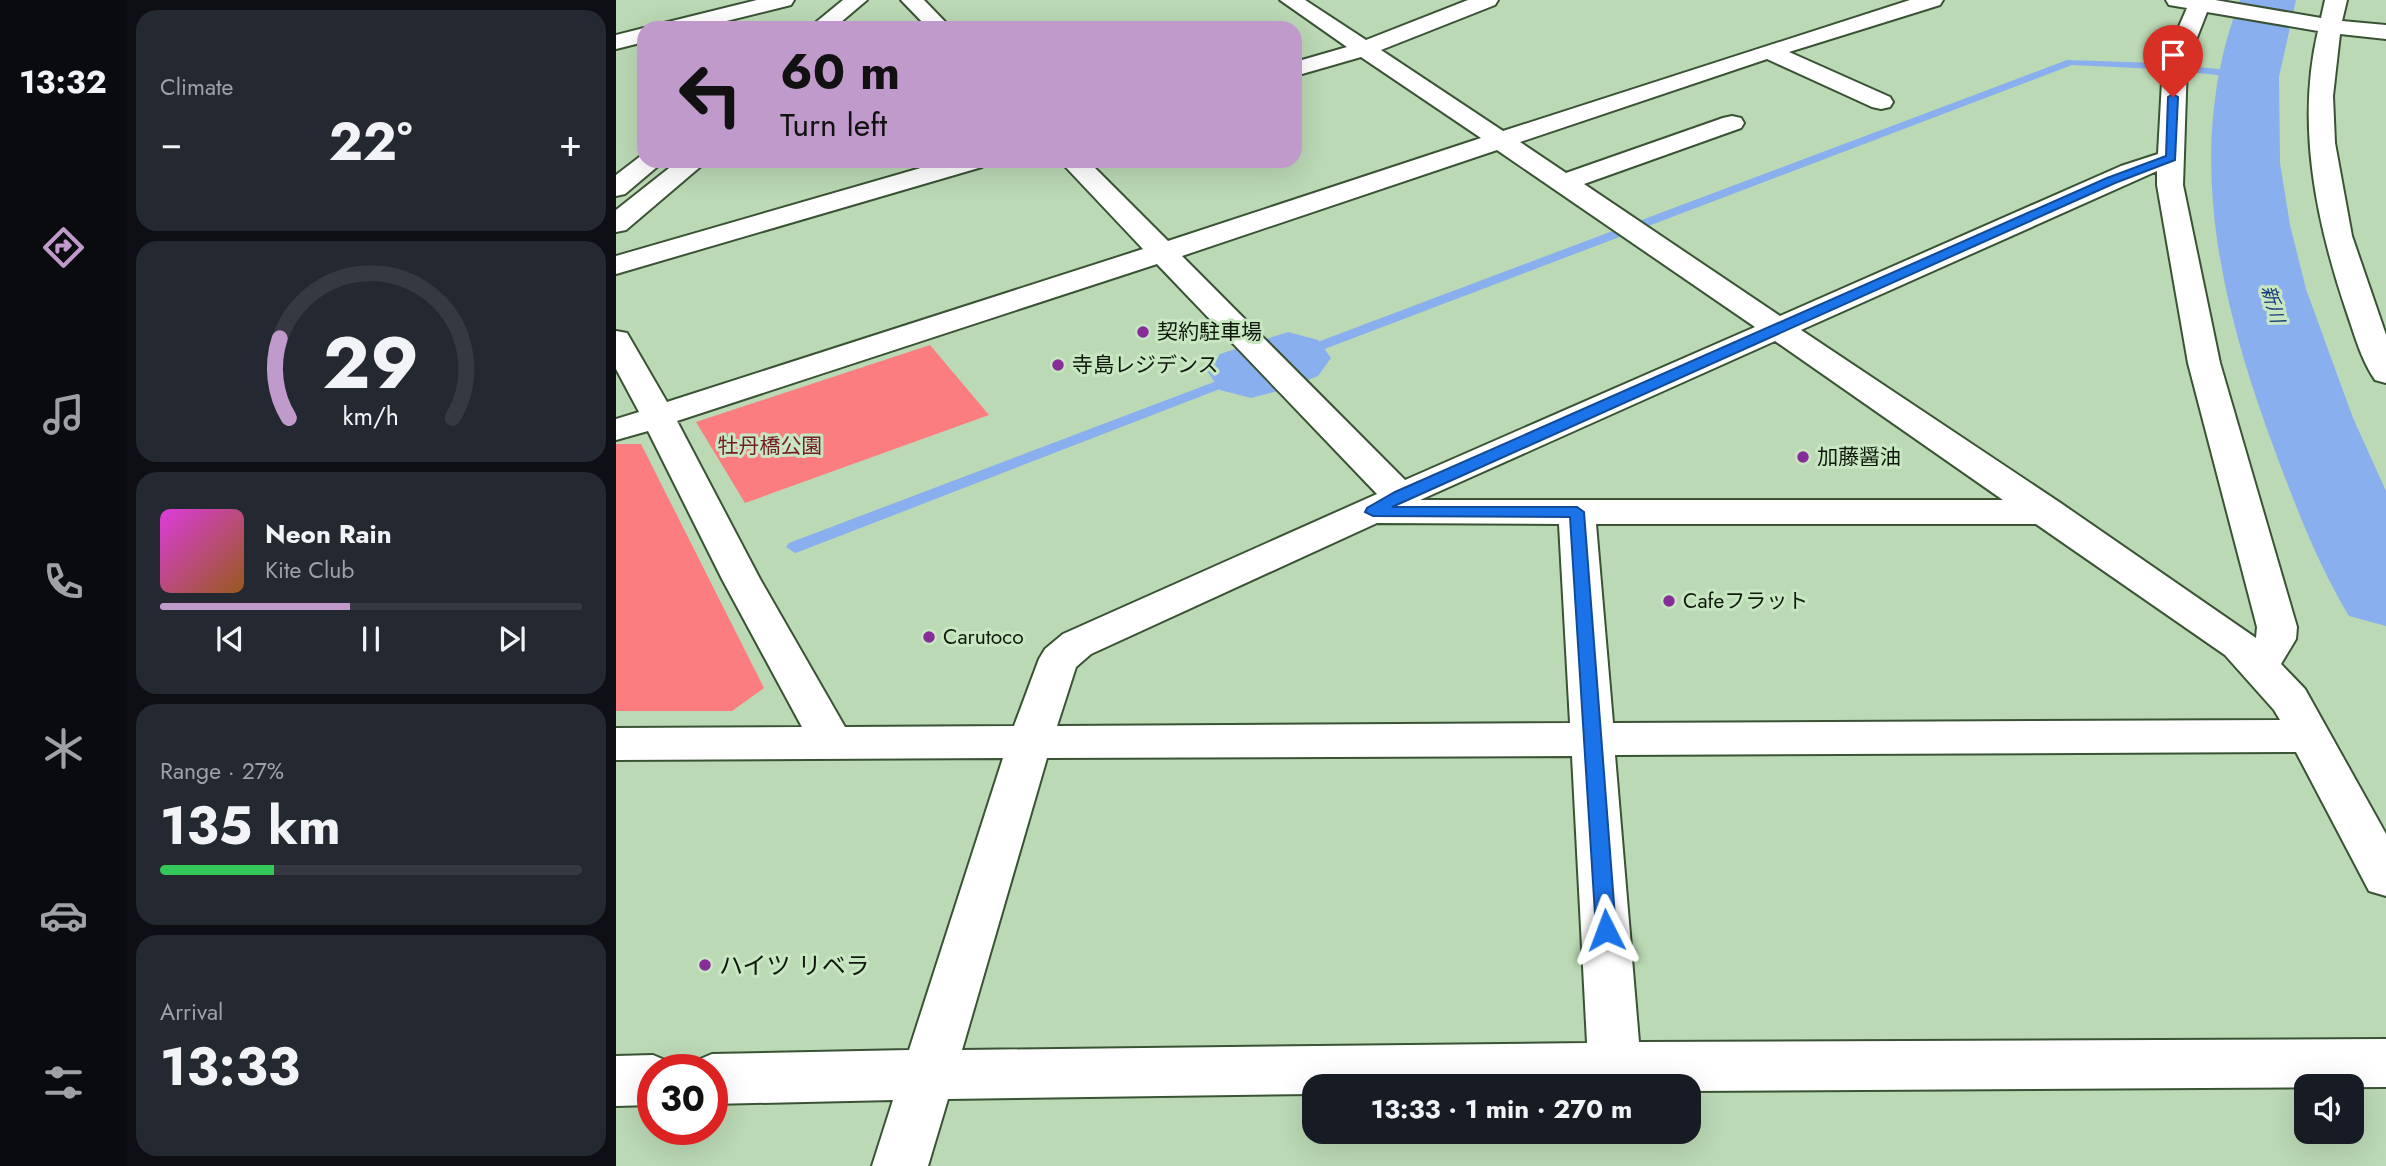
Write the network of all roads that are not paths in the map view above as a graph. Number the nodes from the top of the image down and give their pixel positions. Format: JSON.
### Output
{"nodes":[{"id":1,"x":783,"y":0,"type":"edge"},
{"id":2,"x":912,"y":0,"type":"edge"},
{"id":3,"x":1291,"y":0,"type":"edge"},
{"id":4,"x":1487,"y":0,"type":"edge"},
{"id":5,"x":1932,"y":0,"type":"edge"},
{"id":6,"x":2197,"y":3,"type":"edge"},
{"id":7,"x":864,"y":7,"type":"edge"},
{"id":8,"x":2327,"y":17,"type":"edge"},
{"id":9,"x":700,"y":21,"type":"edge"},
{"id":10,"x":835,"y":21,"type":"edge"},
{"id":11,"x":933,"y":21,"type":"edge"},
{"id":12,"x":2386,"y":32,"type":"edge"},
{"id":13,"x":637,"y":37,"type":"edge"},
{"id":14,"x":616,"y":42,"type":"edge"},
{"id":15,"x":1362,"y":50,"type":"junction"},
{"id":16,"x":1768,"y":51,"type":"junction"},
{"id":17,"x":1302,"y":67,"type":"edge"},
{"id":18,"x":1881,"y":102,"type":"dead end"},
{"id":19,"x":1732,"y":123,"type":"dead end"},
{"id":20,"x":1499,"y":139,"type":"junction"},
{"id":21,"x":2172,"y":158,"type":"junction"},
{"id":22,"x":642,"y":168,"type":"edge"},
{"id":23,"x":685,"y":168,"type":"edge"},
{"id":24,"x":949,"y":168,"type":"edge"},
{"id":25,"x":1080,"y":168,"type":"edge"},
{"id":26,"x":1562,"y":183,"type":"junction"},
{"id":27,"x":616,"y":188,"type":"edge"},
{"id":28,"x":616,"y":225,"type":"edge"},
{"id":29,"x":1164,"y":252,"type":"junction"},
{"id":30,"x":616,"y":265,"type":"edge"},
{"id":31,"x":1776,"y":330,"type":"junction"},
{"id":32,"x":616,"y":340,"type":"edge"},
{"id":33,"x":2386,"y":373,"type":"edge"},
{"id":34,"x":659,"y":416,"type":"junction"},
{"id":35,"x":616,"y":430,"type":"edge"},
{"id":36,"x":1387,"y":504,"type":"junction"},
{"id":37,"x":1577,"y":512,"type":"junction"},
{"id":38,"x":2049,"y":512,"type":"junction"},
{"id":39,"x":2259,"y":665,"type":"junction"},
{"id":40,"x":2311,"y":736,"type":"junction"},
{"id":41,"x":1594,"y":738,"type":"junction"},
{"id":42,"x":1029,"y":741,"type":"junction"},
{"id":43,"x":832,"y":742,"type":"junction"},
{"id":44,"x":616,"y":744,"type":"edge"},
{"id":45,"x":2386,"y":877,"type":"edge"},
{"id":46,"x":2386,"y":1063,"type":"edge"},
{"id":47,"x":1615,"y":1067,"type":"junction"},
{"id":48,"x":929,"y":1074,"type":"junction"},
{"id":49,"x":728,"y":1079,"type":"edge"},
{"id":50,"x":637,"y":1080,"type":"edge"},
{"id":51,"x":616,"y":1081,"type":"edge"},
{"id":52,"x":900,"y":1166,"type":"edge"}],
"edges":[{"from":1,"to":9,"type":"street"},
{"from":2,"to":11,"type":"street"},
{"from":3,"to":15,"type":"street"},
{"from":4,"to":15,"type":"street"},
{"from":5,"to":16,"type":"street"},
{"from":6,"to":8,"type":"street"},
{"from":6,"to":21,"type":"street"},
{"from":7,"to":10,"type":"street"},
{"from":8,"to":12,"type":"street"},
{"from":8,"to":33,"type":"street"},
{"from":13,"to":14,"type":"street"},
{"from":15,"to":17,"type":"street"},
{"from":15,"to":20,"type":"street"},
{"from":16,"to":18,"type":"street"},
{"from":16,"to":20,"type":"street"},
{"from":19,"to":26,"type":"street"},
{"from":20,"to":26,"type":"street"},
{"from":20,"to":29,"type":"street"},
{"from":21,"to":31,"type":"street"},
{"from":21,"to":39,"type":"street"},
{"from":22,"to":27,"type":"street"},
{"from":23,"to":28,"type":"street"},
{"from":24,"to":30,"type":"street"},
{"from":25,"to":29,"type":"street"},
{"from":26,"to":31,"type":"street"},
{"from":29,"to":34,"type":"street"},
{"from":29,"to":36,"type":"street"},
{"from":31,"to":36,"type":"street"},
{"from":31,"to":38,"type":"street"},
{"from":32,"to":34,"type":"street"},
{"from":34,"to":35,"type":"street"},
{"from":34,"to":43,"type":"street"},
{"from":36,"to":37,"type":"street"},
{"from":36,"to":42,"type":"street"},
{"from":37,"to":38,"type":"street"},
{"from":37,"to":41,"type":"street"},
{"from":38,"to":39,"type":"street"},
{"from":39,"to":40,"type":"street"},
{"from":40,"to":41,"type":"street"},
{"from":40,"to":45,"type":"street"},
{"from":41,"to":42,"type":"street"},
{"from":41,"to":47,"type":"street"},
{"from":42,"to":43,"type":"street"},
{"from":42,"to":48,"type":"street"},
{"from":43,"to":44,"type":"street"},
{"from":46,"to":47,"type":"street"},
{"from":47,"to":48,"type":"street"},
{"from":48,"to":49,"type":"street"},
{"from":48,"to":52,"type":"street"},
{"from":50,"to":51,"type":"street"}]}
